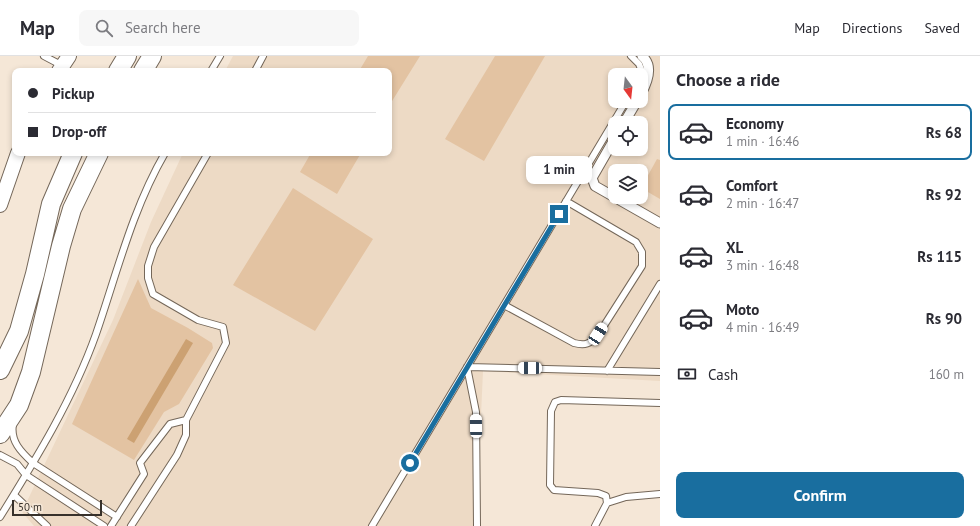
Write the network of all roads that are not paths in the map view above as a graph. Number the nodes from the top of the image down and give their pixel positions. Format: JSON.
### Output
{"nodes":[{"id":1,"x":44,"y":56,"type":"edge"},
{"id":2,"x":127,"y":56,"type":"edge"},
{"id":3,"x":152,"y":56,"type":"edge"},
{"id":4,"x":220,"y":56,"type":"edge"},
{"id":5,"x":263,"y":56,"type":"edge"},
{"id":6,"x":631,"y":56,"type":"edge"},
{"id":7,"x":642,"y":56,"type":"edge"},
{"id":8,"x":63,"y":64,"type":"edge"},
{"id":9,"x":120,"y":68,"type":"edge"},
{"id":10,"x":145,"y":68,"type":"edge"},
{"id":11,"x":213,"y":68,"type":"edge"},
{"id":12,"x":257,"y":68,"type":"edge"},
{"id":13,"x":641,"y":68,"type":"edge"},
{"id":14,"x":648,"y":68,"type":"edge"},
{"id":15,"x":622,"y":108,"type":"edge"},
{"id":16,"x":608,"y":150,"type":"edge"},
{"id":17,"x":17,"y":156,"type":"edge"},
{"id":18,"x":72,"y":156,"type":"edge"},
{"id":19,"x":98,"y":156,"type":"edge"},
{"id":20,"x":163,"y":156,"type":"edge"},
{"id":21,"x":206,"y":156,"type":"edge"},
{"id":22,"x":566,"y":201,"type":"junction"},
{"id":23,"x":0,"y":205,"type":"edge"},
{"id":24,"x":660,"y":223,"type":"edge"},
{"id":25,"x":660,"y":284,"type":"edge"},
{"id":26,"x":504,"y":305,"type":"junction"},
{"id":27,"x":467,"y":367,"type":"junction"},
{"id":28,"x":0,"y":370,"type":"edge"},
{"id":29,"x":607,"y":371,"type":"junction"},
{"id":30,"x":660,"y":372,"type":"edge"},
{"id":31,"x":660,"y":402,"type":"edge"},
{"id":32,"x":19,"y":405,"type":"junction"},
{"id":33,"x":186,"y":420,"type":"junction"},
{"id":34,"x":0,"y":434,"type":"edge"},
{"id":35,"x":0,"y":455,"type":"edge"},
{"id":36,"x":33,"y":463,"type":"junction"},
{"id":37,"x":26,"y":474,"type":"junction"},
{"id":38,"x":660,"y":494,"type":"edge"},
{"id":39,"x":14,"y":495,"type":"junction"},
{"id":40,"x":607,"y":503,"type":"junction"},
{"id":41,"x":0,"y":517,"type":"edge"},
{"id":42,"x":117,"y":517,"type":"junction"},
{"id":43,"x":47,"y":526,"type":"edge"},
{"id":44,"x":104,"y":526,"type":"edge"},
{"id":45,"x":111,"y":526,"type":"edge"},
{"id":46,"x":131,"y":526,"type":"edge"},
{"id":47,"x":372,"y":526,"type":"edge"},
{"id":48,"x":477,"y":526,"type":"edge"},
{"id":49,"x":595,"y":526,"type":"edge"}],
"edges":[{"from":1,"to":8,"type":"lane"},
{"from":2,"to":9,"type":"main road"},
{"from":3,"to":10,"type":"main road"},
{"from":4,"to":11,"type":"lane"},
{"from":5,"to":12,"type":"lane"},
{"from":6,"to":13,"type":"lane"},
{"from":7,"to":14,"type":"street"},
{"from":15,"to":22,"type":"lane"},
{"from":16,"to":24,"type":"street"},
{"from":17,"to":23,"type":"street"},
{"from":18,"to":28,"type":"main road"},
{"from":19,"to":32,"type":"main road"},
{"from":20,"to":36,"type":"lane"},
{"from":21,"to":33,"type":"lane"},
{"from":22,"to":26,"type":"lane"},
{"from":22,"to":26,"type":"lane"},
{"from":25,"to":29,"type":"lane"},
{"from":26,"to":27,"type":"lane"},
{"from":27,"to":29,"type":"lane"},
{"from":27,"to":47,"type":"lane"},
{"from":27,"to":48,"type":"lane"},
{"from":29,"to":30,"type":"lane"},
{"from":31,"to":40,"type":"lane"},
{"from":32,"to":34,"type":"main road"},
{"from":32,"to":36,"type":"lane"},
{"from":33,"to":42,"type":"lane"},
{"from":33,"to":46,"type":"lane"},
{"from":35,"to":37,"type":"lane"},
{"from":36,"to":37,"type":"lane"},
{"from":36,"to":42,"type":"lane"},
{"from":37,"to":39,"type":"lane"},
{"from":37,"to":44,"type":"lane"},
{"from":38,"to":40,"type":"lane"},
{"from":39,"to":41,"type":"lane"},
{"from":39,"to":43,"type":"lane"},
{"from":40,"to":49,"type":"lane"},
{"from":42,"to":45,"type":"lane"}]}
